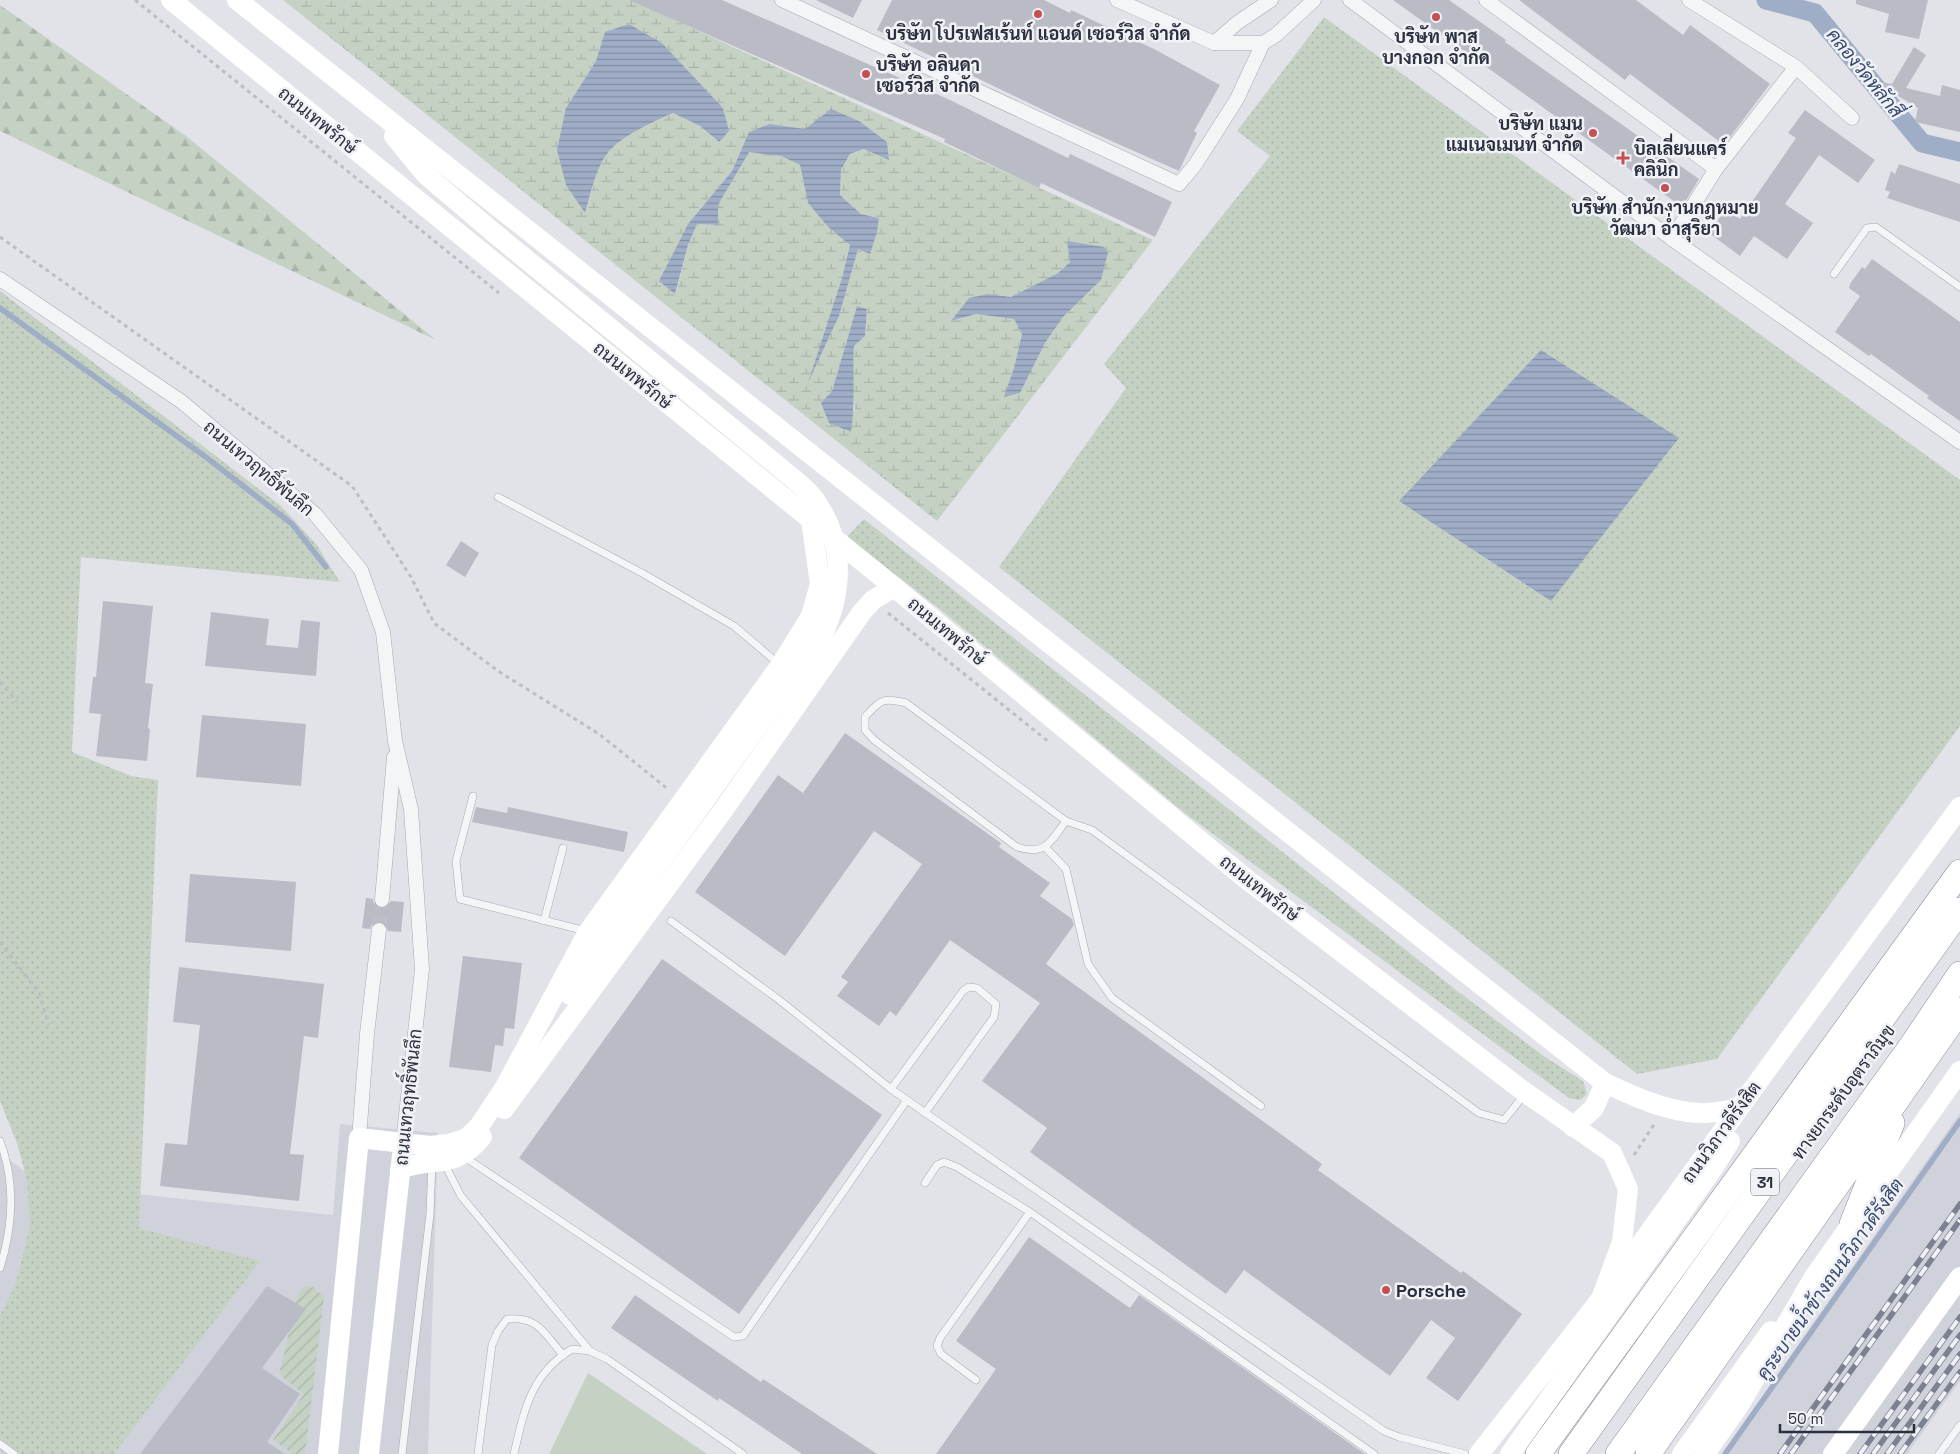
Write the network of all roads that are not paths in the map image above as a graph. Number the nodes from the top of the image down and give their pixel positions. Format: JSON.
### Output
{"nodes":[{"id":1,"x":171,"y":0,"type":"edge"},
{"id":2,"x":237,"y":0,"type":"edge"},
{"id":3,"x":782,"y":0,"type":"edge"},
{"id":4,"x":1117,"y":0,"type":"edge"},
{"id":5,"x":1271,"y":0,"type":"edge"},
{"id":6,"x":1314,"y":0,"type":"edge"},
{"id":7,"x":1350,"y":0,"type":"edge"},
{"id":8,"x":1486,"y":0,"type":"edge"},
{"id":9,"x":1689,"y":0,"type":"edge"},
{"id":10,"x":1263,"y":42,"type":"junction"},
{"id":11,"x":1214,"y":43,"type":"junction"},
{"id":12,"x":1796,"y":67,"type":"junction"},
{"id":13,"x":369,"y":106,"type":"junction"},
{"id":14,"x":1852,"y":118,"type":"dead end"},
{"id":15,"x":1716,"y":169,"type":"junction"},
{"id":16,"x":1672,"y":239,"type":"junction"},
{"id":17,"x":1834,"y":274,"type":"dead end"},
{"id":18,"x":0,"y":279,"type":"edge"},
{"id":19,"x":1960,"y":287,"type":"edge"},
{"id":20,"x":1960,"y":442,"type":"edge"},
{"id":21,"x":498,"y":497,"type":"dead end"},
{"id":22,"x":811,"y":520,"type":"junction"},
{"id":23,"x":894,"y":587,"type":"junction"},
{"id":24,"x":811,"y":616,"type":"junction"},
{"id":25,"x":848,"y":633,"type":"junction"},
{"id":26,"x":780,"y":666,"type":"junction"},
{"id":27,"x":395,"y":741,"type":"junction"},
{"id":28,"x":473,"y":796,"type":"dead end"},
{"id":29,"x":1960,"y":807,"type":"edge"},
{"id":30,"x":1066,"y":821,"type":"junction"},
{"id":31,"x":563,"y":848,"type":"dead end"},
{"id":32,"x":1046,"y":848,"type":"junction"},
{"id":33,"x":1960,"y":872,"type":"edge"},
{"id":34,"x":382,"y":900,"type":"tunnel mouth"},
{"id":35,"x":1960,"y":910,"type":"edge"},
{"id":36,"x":544,"y":921,"type":"junction"},
{"id":37,"x":671,"y":921,"type":"dead end"},
{"id":38,"x":1960,"y":923,"type":"edge"},
{"id":39,"x":379,"y":930,"type":"tunnel mouth"},
{"id":40,"x":588,"y":932,"type":"junction"},
{"id":41,"x":1960,"y":974,"type":"edge"},
{"id":42,"x":1960,"y":1010,"type":"edge"},
{"id":43,"x":1770,"y":1064,"type":"junction"},
{"id":44,"x":1960,"y":1071,"type":"edge"},
{"id":45,"x":1605,"y":1083,"type":"junction"},
{"id":46,"x":1908,"y":1083,"type":"junction"},
{"id":47,"x":891,"y":1089,"type":"junction"},
{"id":48,"x":1526,"y":1093,"type":"junction"},
{"id":49,"x":516,"y":1094,"type":"junction"},
{"id":50,"x":906,"y":1100,"type":"junction"},
{"id":51,"x":1261,"y":1106,"type":"dead end"},
{"id":52,"x":1738,"y":1109,"type":"junction"},
{"id":53,"x":925,"y":1112,"type":"junction"},
{"id":54,"x":1573,"y":1127,"type":"junction"},
{"id":55,"x":360,"y":1138,"type":"junction"},
{"id":56,"x":0,"y":1141,"type":"edge"},
{"id":57,"x":403,"y":1143,"type":"junction"},
{"id":58,"x":446,"y":1160,"type":"junction"},
{"id":59,"x":400,"y":1169,"type":"junction"},
{"id":60,"x":925,"y":1183,"type":"dead end"},
{"id":61,"x":1030,"y":1212,"type":"junction"},
{"id":62,"x":1852,"y":1224,"type":"junction"},
{"id":63,"x":0,"y":1268,"type":"edge"},
{"id":64,"x":1814,"y":1277,"type":"junction"},
{"id":65,"x":1960,"y":1278,"type":"edge"},
{"id":66,"x":1601,"y":1299,"type":"junction"},
{"id":67,"x":590,"y":1351,"type":"junction"},
{"id":68,"x":563,"y":1355,"type":"junction"},
{"id":69,"x":976,"y":1380,"type":"dead end"},
{"id":70,"x":1960,"y":1425,"type":"edge"},
{"id":71,"x":0,"y":1444,"type":"edge"},
{"id":72,"x":14,"y":1454,"type":"edge"},
{"id":73,"x":328,"y":1454,"type":"edge"},
{"id":74,"x":369,"y":1454,"type":"edge"},
{"id":75,"x":402,"y":1454,"type":"edge"},
{"id":76,"x":478,"y":1454,"type":"edge"},
{"id":77,"x":514,"y":1454,"type":"edge"},
{"id":78,"x":743,"y":1454,"type":"edge"},
{"id":79,"x":1374,"y":1454,"type":"edge"},
{"id":80,"x":1466,"y":1454,"type":"edge"},
{"id":81,"x":1479,"y":1454,"type":"edge"},
{"id":82,"x":1510,"y":1454,"type":"edge"},
{"id":83,"x":1538,"y":1454,"type":"edge"},
{"id":84,"x":1571,"y":1454,"type":"edge"},
{"id":85,"x":1583,"y":1454,"type":"edge"},
{"id":86,"x":1618,"y":1454,"type":"edge"},
{"id":87,"x":1648,"y":1454,"type":"edge"},
{"id":88,"x":1682,"y":1454,"type":"edge"},
{"id":89,"x":1705,"y":1454,"type":"edge"},
{"id":90,"x":1832,"y":1454,"type":"edge"},
{"id":91,"x":1939,"y":1454,"type":"edge"}],
"edges":[{"from":1,"to":22,"type":"main road","name":"ถนนเทพรักษ์"},
{"from":2,"to":13,"type":"main road"},
{"from":3,"to":10,"type":"street"},
{"from":4,"to":11,"type":"street"},
{"from":5,"to":11,"type":"street"},
{"from":6,"to":10,"type":"street"},
{"from":7,"to":16,"type":"street"},
{"from":8,"to":15,"type":"street"},
{"from":9,"to":12,"type":"street"},
{"from":10,"to":11,"type":"street"},
{"from":12,"to":14,"type":"street"},
{"from":12,"to":15,"type":"street"},
{"from":13,"to":45,"type":"main road"},
{"from":13,"to":49,"type":"main road","bridge":true},
{"from":15,"to":16,"type":"street"},
{"from":16,"to":20,"type":"street"},
{"from":17,"to":19,"type":"lane"},
{"from":18,"to":27,"type":"street","name":"ถนนเทวฤทธิ์พันลึก"},
{"from":21,"to":26,"type":"lane"},
{"from":22,"to":23,"type":"main road","name":"ถนนเทพรักษ์"},
{"from":22,"to":24,"type":"main road"},
{"from":23,"to":25,"type":"main road"},
{"from":23,"to":48,"type":"main road","name":"ถนนเทพรักษ์"},
{"from":24,"to":25,"type":"main road"},
{"from":24,"to":26,"type":"main road"},
{"from":25,"to":49,"type":"main road"},
{"from":26,"to":40,"type":"main road"},
{"from":27,"to":34,"type":"street","name":"ถนนเทวฤทธิ์พันลึก"},
{"from":27,"to":57,"type":"street","name":"ถนนเทวฤทธิ์พันลึก"},
{"from":28,"to":36,"type":"lane"},
{"from":29,"to":43,"type":"main road","name":"ถนนวิภาวดีรังสิต"},
{"from":30,"to":32,"type":"lane"},
{"from":30,"to":32,"type":"lane"},
{"from":30,"to":48,"type":"lane"},
{"from":31,"to":36,"type":"lane"},
{"from":32,"to":51,"type":"lane"},
{"from":33,"to":83,"type":"highway"},
{"from":35,"to":84,"type":"highway","number":"31"},
{"from":36,"to":40,"type":"lane"},
{"from":37,"to":47,"type":"lane"},
{"from":38,"to":85,"type":"highway","name":"ทางยกระดับอุตราภิมุข","number":"31"},
{"from":39,"to":55,"type":"street"},
{"from":40,"to":57,"type":"main road"},
{"from":41,"to":86,"type":"highway","name":"ทางยกระดับอุตราภิมุข","number":"31"},
{"from":42,"to":46,"type":"highway"},
{"from":43,"to":52,"type":"main road","name":"ถนนวิภาวดีรังสิต"},
{"from":43,"to":82,"type":"main road"},
{"from":44,"to":62,"type":"main road"},
{"from":45,"to":52,"type":"main road"},
{"from":45,"to":54,"type":"main road"},
{"from":46,"to":62,"type":"highway"},
{"from":46,"to":87,"type":"highway"},
{"from":47,"to":50,"type":"lane"},
{"from":47,"to":53,"type":"lane"},
{"from":48,"to":54,"type":"main road","name":"ถนนเทพรักษ์"},
{"from":49,"to":58,"type":"main road"},
{"from":50,"to":53,"type":"lane"},
{"from":50,"to":58,"type":"lane"},
{"from":52,"to":66,"type":"main road","name":"ถนนวิภาวดีรังสิต"},
{"from":53,"to":80,"type":"lane"},
{"from":54,"to":66,"type":"main road","name":"ถนนเทพรักษ์"},
{"from":55,"to":57,"type":"main road"},
{"from":55,"to":73,"type":"main road"},
{"from":56,"to":63,"type":"lane"},
{"from":57,"to":59,"type":"main road","name":"ถนนเทวฤทธิ์พันลึก"},
{"from":58,"to":59,"type":"main road"},
{"from":58,"to":67,"type":"lane"},
{"from":58,"to":75,"type":"lane"},
{"from":59,"to":74,"type":"main road","name":"ถนนเทวฤทธิ์พันลึก"},
{"from":60,"to":61,"type":"lane"},
{"from":61,"to":69,"type":"lane"},
{"from":61,"to":79,"type":"lane"},
{"from":62,"to":64,"type":"main road"},
{"from":64,"to":88,"type":"main road"},
{"from":64,"to":89,"type":"main road"},
{"from":65,"to":90,"type":"main road"},
{"from":66,"to":81,"type":"main road","name":"ถนนวิภาวดีรังสิต"},
{"from":67,"to":68,"type":"lane"},
{"from":67,"to":78,"type":"lane"},
{"from":68,"to":76,"type":"lane"},
{"from":68,"to":77,"type":"lane"},
{"from":70,"to":91,"type":"lane"},
{"from":71,"to":72,"type":"lane"}]}
